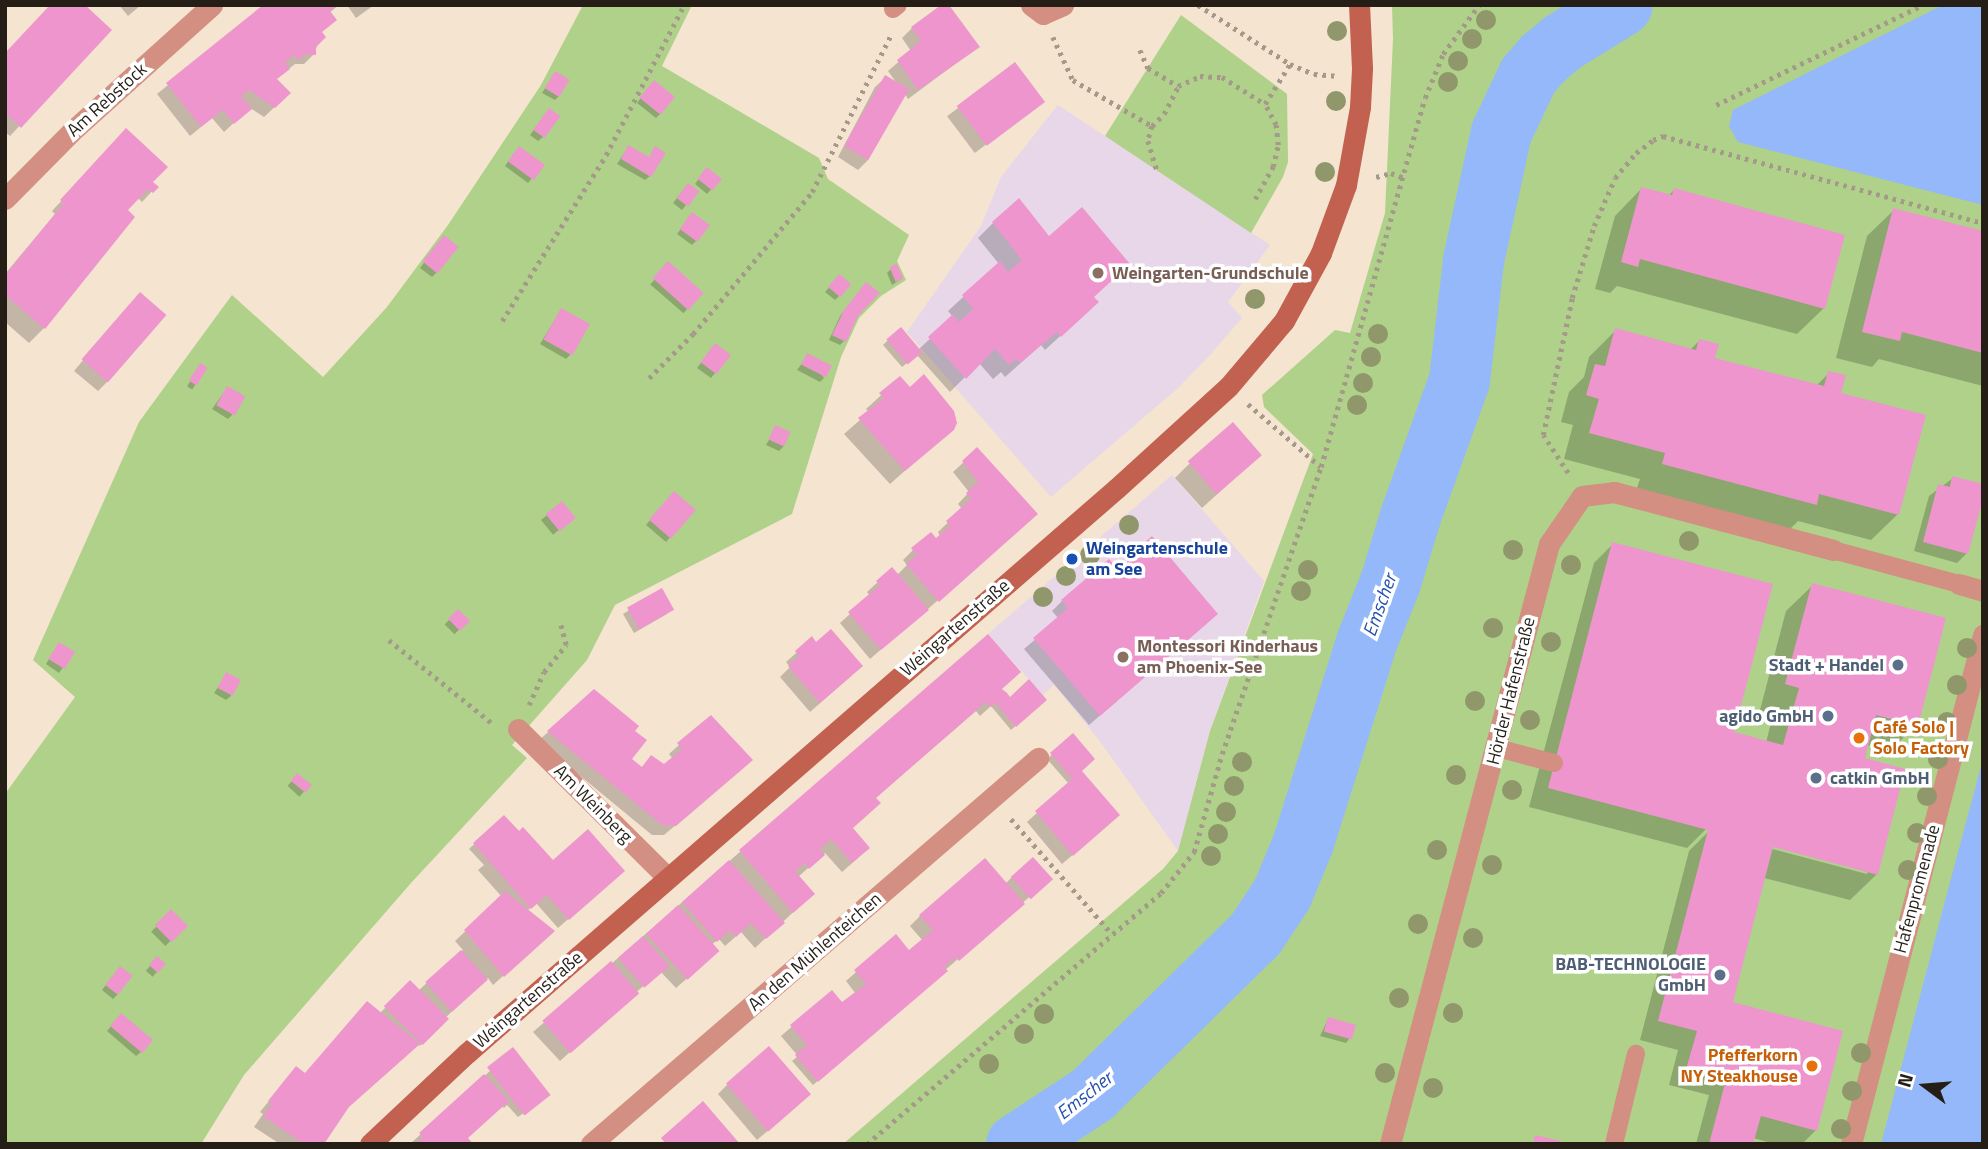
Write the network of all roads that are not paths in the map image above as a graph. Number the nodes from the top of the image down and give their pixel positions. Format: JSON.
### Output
{"nodes":[{"id":1,"x":212,"y":5,"type":"edge"},
{"id":2,"x":1063,"y":5,"type":"edge"},
{"id":3,"x":1359,"y":6,"type":"edge"},
{"id":4,"x":1037,"y":10,"type":"edge"},
{"id":5,"x":5,"y":199,"type":"edge"},
{"id":6,"x":1833,"y":550,"type":"joint"},
{"id":7,"x":1959,"y":584,"type":"joint"},
{"id":8,"x":1983,"y":591,"type":"edge"},
{"id":9,"x":1983,"y":635,"type":"edge"},
{"id":10,"x":518,"y":729,"type":"road end"},
{"id":11,"x":1497,"y":748,"type":"junction"},
{"id":12,"x":1038,"y":758,"type":"dead end"},
{"id":13,"x":1554,"y":763,"type":"dead end"},
{"id":14,"x":668,"y":878,"type":"junction"},
{"id":15,"x":1636,"y":1054,"type":"dead end"},
{"id":16,"x":370,"y":1144,"type":"edge"},
{"id":17,"x":591,"y":1144,"type":"edge"},
{"id":18,"x":1391,"y":1144,"type":"edge"},
{"id":19,"x":1614,"y":1144,"type":"edge"},
{"id":20,"x":1851,"y":1144,"type":"edge"}],
"edges":[{"from":1,"to":5,"type":"street","name":"Am Rebstock"},
{"from":2,"to":4,"type":"street"},
{"from":3,"to":14,"type":"street","name":"Weingartenstraße"},
{"from":6,"to":7,"type":"lane"},
{"from":6,"to":11,"type":"street","name":"Hörder Hafenstraße"},
{"from":7,"to":8,"type":"street"},
{"from":9,"to":20,"type":"street","name":"Hafenpromenade"},
{"from":10,"to":14,"type":"street","name":"Am Weinberg"},
{"from":11,"to":13,"type":"lane"},
{"from":11,"to":18,"type":"street","name":"Hörder Hafenstraße"},
{"from":12,"to":17,"type":"street","name":"An den Mühlenteichen"},
{"from":14,"to":16,"type":"street","name":"Weingartenstraße"},
{"from":15,"to":19,"type":"lane"}]}
